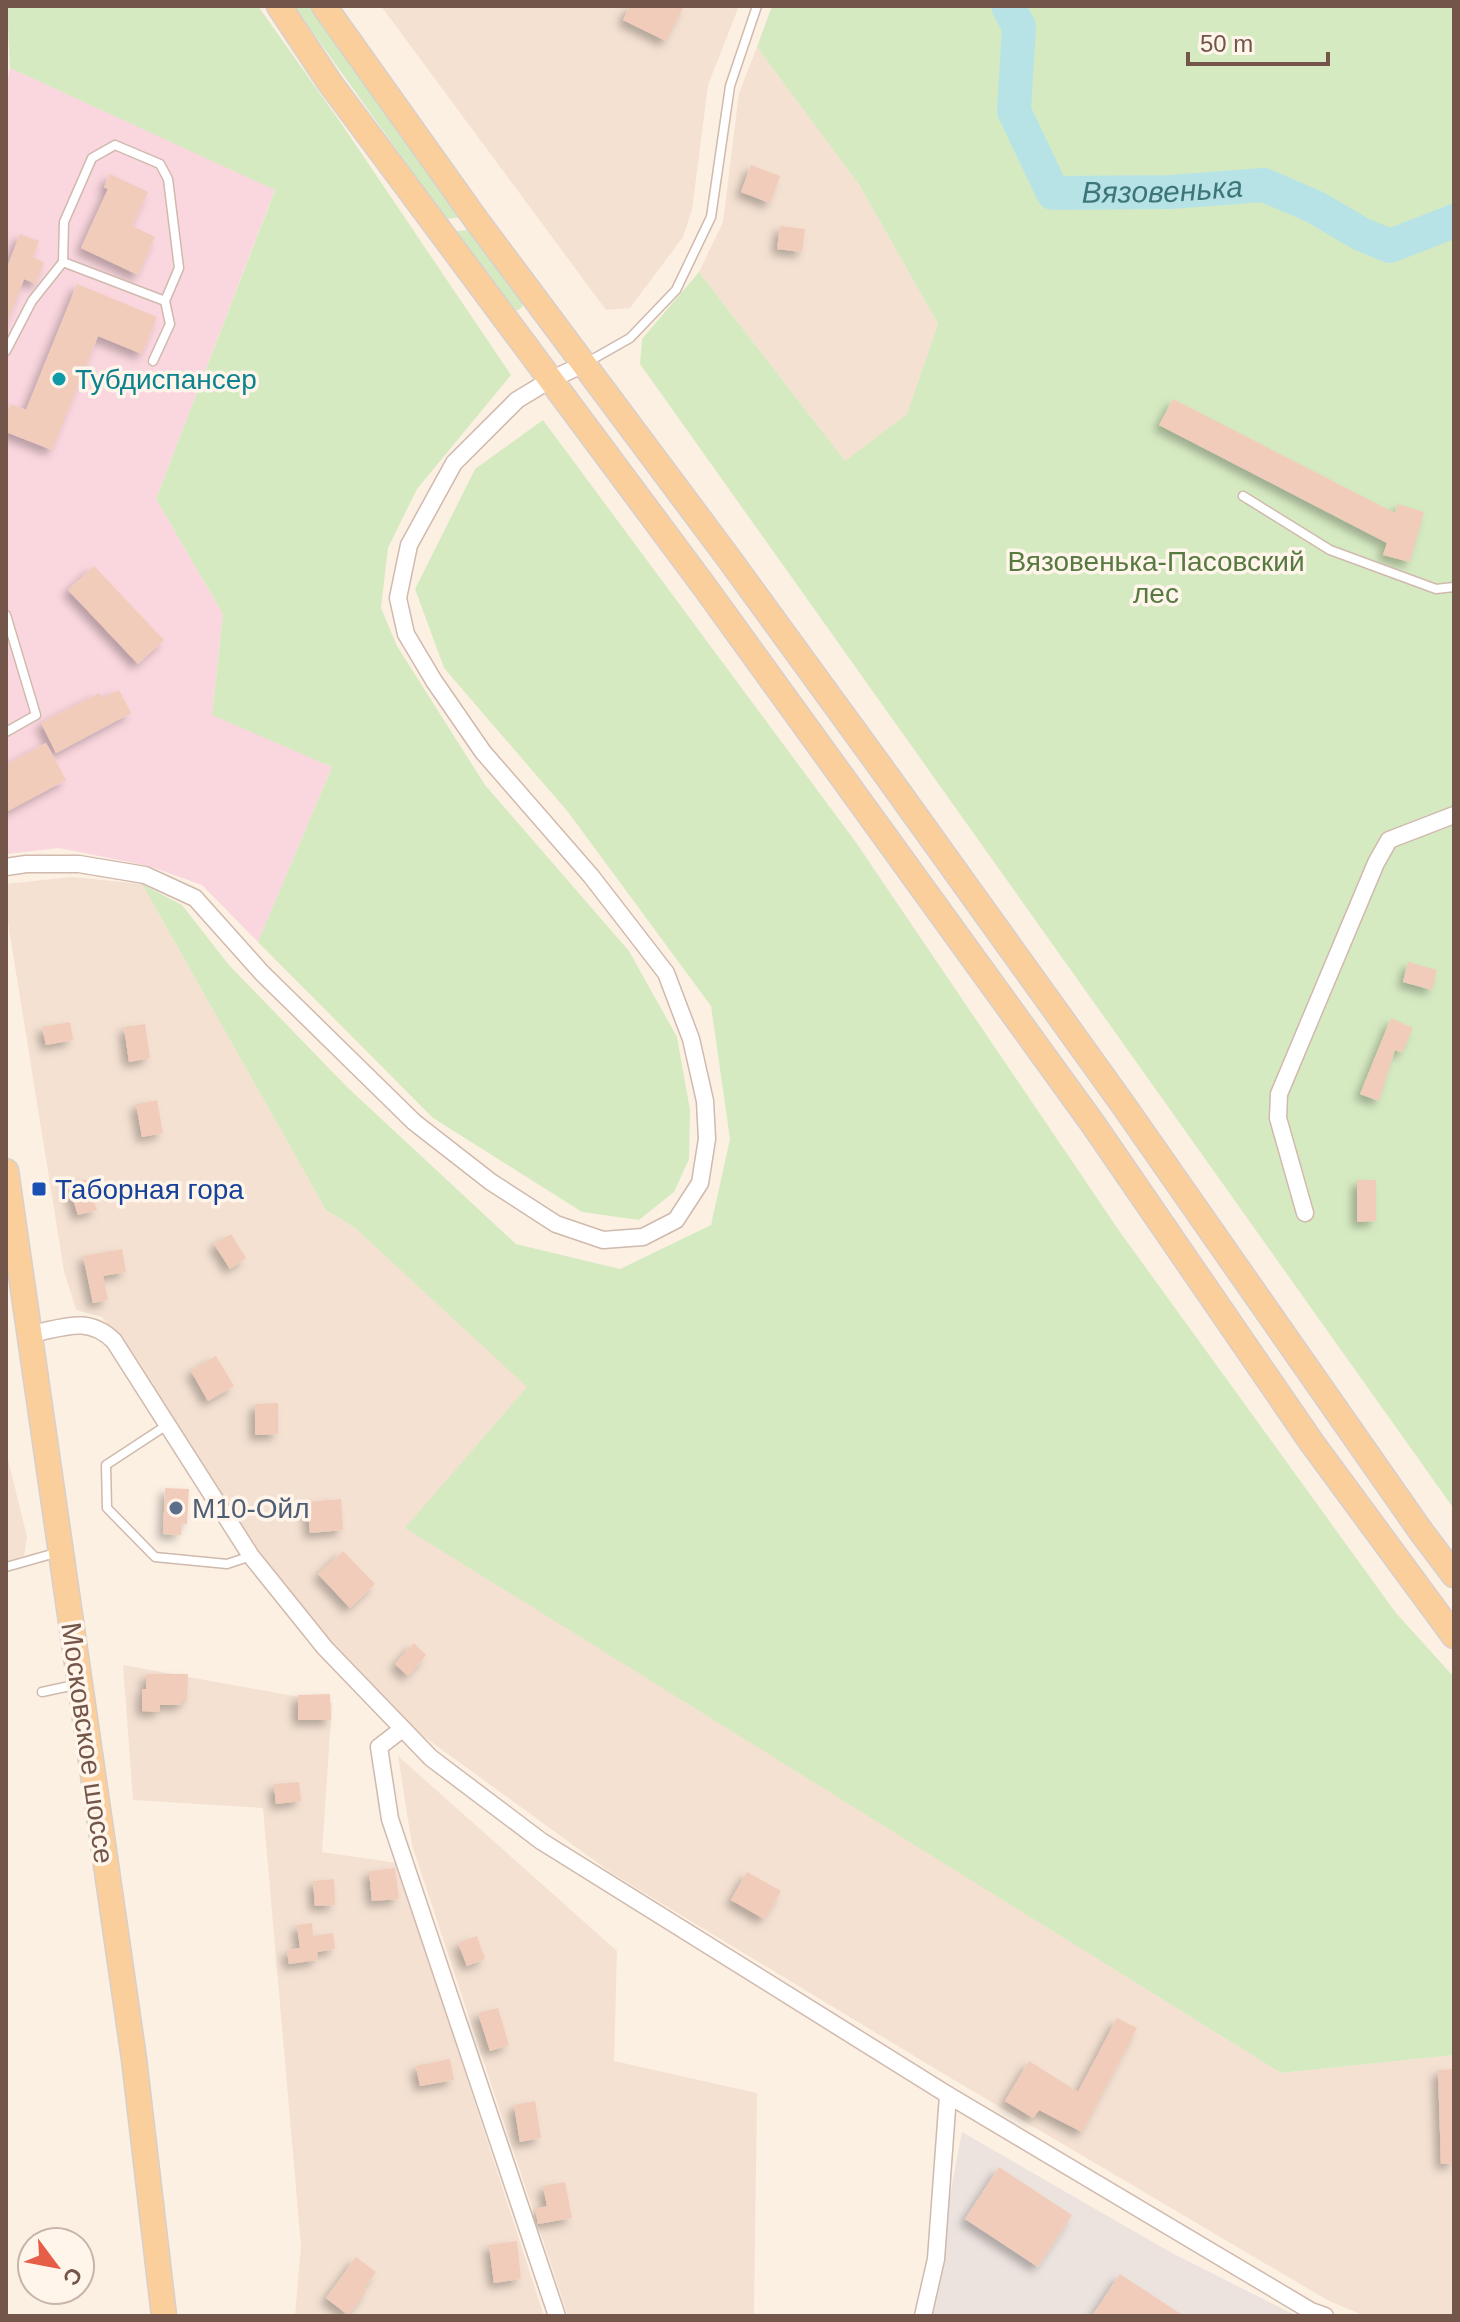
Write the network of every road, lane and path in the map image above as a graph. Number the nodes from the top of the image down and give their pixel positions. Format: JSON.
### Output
{"nodes":[{"id":1,"x":279,"y":6,"type":"edge"},
{"id":2,"x":324,"y":6,"type":"edge"},
{"id":3,"x":757,"y":6,"type":"edge"},
{"id":4,"x":63,"y":262,"type":"junction"},
{"id":5,"x":165,"y":301,"type":"junction"},
{"id":6,"x":6,"y":351,"type":"edge"},
{"id":7,"x":153,"y":361,"type":"dead end"},
{"id":8,"x":584,"y":364,"type":"junction"},
{"id":9,"x":550,"y":380,"type":"junction"},
{"id":10,"x":1243,"y":496,"type":"dead end"},
{"id":11,"x":1454,"y":587,"type":"edge"},
{"id":12,"x":6,"y":615,"type":"edge"},
{"id":13,"x":6,"y":732,"type":"edge"},
{"id":14,"x":1454,"y":815,"type":"edge"},
{"id":15,"x":6,"y":867,"type":"edge"},
{"id":16,"x":6,"y":1171,"type":"edge"},
{"id":17,"x":1305,"y":1213,"type":"dead end"},
{"id":18,"x":15,"y":1298,"type":"edge"},
{"id":19,"x":31,"y":1334,"type":"junction"},
{"id":20,"x":167,"y":1425,"type":"junction"},
{"id":21,"x":61,"y":1552,"type":"junction"},
{"id":22,"x":251,"y":1556,"type":"junction"},
{"id":23,"x":6,"y":1567,"type":"edge"},
{"id":24,"x":1454,"y":1575,"type":"edge"},
{"id":25,"x":1454,"y":1636,"type":"edge"},
{"id":26,"x":80,"y":1684,"type":"junction"},
{"id":27,"x":42,"y":1692,"type":"dead end"},
{"id":28,"x":401,"y":1730,"type":"junction"},
{"id":29,"x":948,"y":2095,"type":"junction"},
{"id":30,"x":164,"y":2316,"type":"edge"},
{"id":31,"x":557,"y":2316,"type":"edge"},
{"id":32,"x":923,"y":2316,"type":"edge"},
{"id":33,"x":1325,"y":2316,"type":"edge"}],
"edges":[{"from":1,"to":9,"type":"main road"},
{"from":2,"to":8,"type":"main road"},
{"from":3,"to":8,"type":"lane"},
{"from":4,"to":5,"type":"lane"},
{"from":4,"to":5,"type":"lane"},
{"from":4,"to":6,"type":"lane"},
{"from":5,"to":7,"type":"lane"},
{"from":8,"to":9,"type":"street"},
{"from":8,"to":24,"type":"main road"},
{"from":9,"to":15,"type":"street"},
{"from":9,"to":25,"type":"main road"},
{"from":10,"to":11,"type":"lane"},
{"from":12,"to":13,"type":"lane"},
{"from":14,"to":17,"type":"street"},
{"from":16,"to":18,"type":"main road","name":"Московское шоссе"},
{"from":18,"to":19,"type":"main road","name":"Московское шоссе"},
{"from":19,"to":20,"type":"street"},
{"from":19,"to":21,"type":"main road","name":"Московское шоссе"},
{"from":20,"to":22,"type":"street"},
{"from":20,"to":22,"type":"lane"},
{"from":21,"to":23,"type":"lane"},
{"from":21,"to":26,"type":"main road","name":"Московское шоссе"},
{"from":22,"to":28,"type":"street"},
{"from":26,"to":27,"type":"lane"},
{"from":26,"to":30,"type":"main road","name":"Московское шоссе"},
{"from":28,"to":29,"type":"street"},
{"from":28,"to":31,"type":"street"},
{"from":29,"to":32,"type":"street"},
{"from":29,"to":33,"type":"street"}]}
